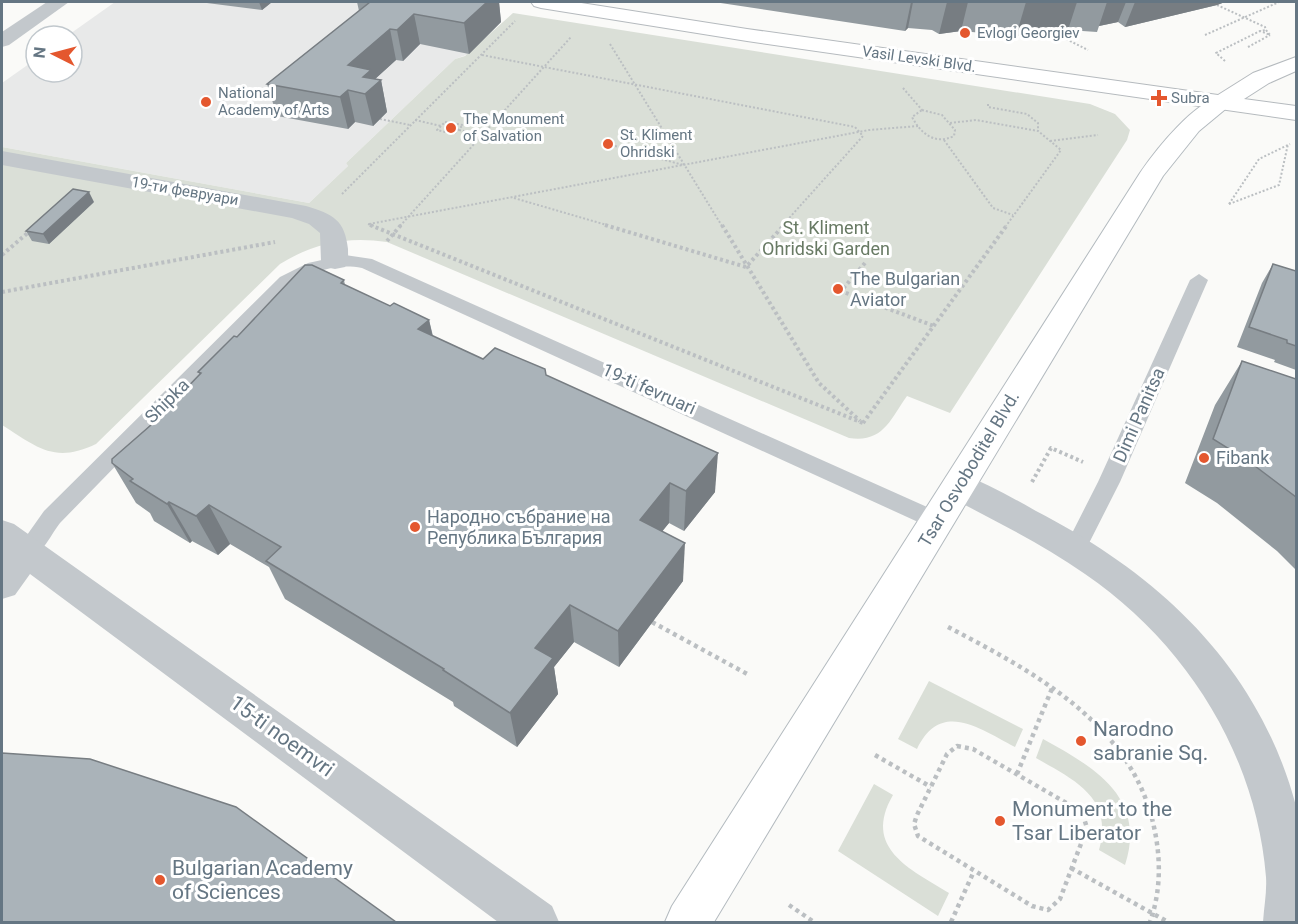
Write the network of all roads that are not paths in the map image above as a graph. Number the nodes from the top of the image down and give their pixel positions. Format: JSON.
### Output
{"nodes":[{"id":1,"x":59,"y":2,"type":"edge"},
{"id":2,"x":541,"y":2,"type":"edge"},
{"id":3,"x":2,"y":41,"type":"edge"},
{"id":4,"x":1296,"y":63,"type":"edge"},
{"id":5,"x":1223,"y":102,"type":"junction"},
{"id":6,"x":1296,"y":114,"type":"edge"},
{"id":7,"x":2,"y":158,"type":"edge"},
{"id":8,"x":347,"y":261,"type":"junction"},
{"id":9,"x":1199,"y":280,"type":"dead end"},
{"id":10,"x":958,"y":486,"type":"junction"},
{"id":11,"x":937,"y":521,"type":"junction"},
{"id":12,"x":1058,"y":539,"type":"junction"},
{"id":13,"x":14,"y":543,"type":"edge"},
{"id":14,"x":2,"y":584,"type":"edge"},
{"id":15,"x":536,"y":922,"type":"edge"},
{"id":16,"x":688,"y":922,"type":"edge"},
{"id":17,"x":1287,"y":922,"type":"edge"}],
"edges":[{"from":1,"to":3,"type":"street"},
{"from":2,"to":5,"type":"main road","name":"Vasil Levski Blvd."},
{"from":4,"to":5,"type":"main road","name":"Tsar Osvoboditel Blvd."},
{"from":5,"to":6,"type":"main road","name":"Vasil Levski Blvd."},
{"from":5,"to":10,"type":"main road","name":"Tsar Osvoboditel Blvd."},
{"from":7,"to":8,"type":"street","name":"19-ти февруари"},
{"from":8,"to":11,"type":"lane","name":"19-ti fevruari"},
{"from":8,"to":13,"type":"lane","name":"Shipka"},
{"from":9,"to":12,"type":"lane","name":"Dimi Panitsa"},
{"from":10,"to":11,"type":"main road","name":"Tsar Osvoboditel Blvd."},
{"from":10,"to":12,"type":"street"},
{"from":11,"to":16,"type":"main road","name":"Tsar Osvoboditel Blvd."},
{"from":12,"to":17,"type":"street"},
{"from":13,"to":14,"type":"street","name":"Shipka"},
{"from":13,"to":15,"type":"street","name":"15-ti noemvri"}]}
